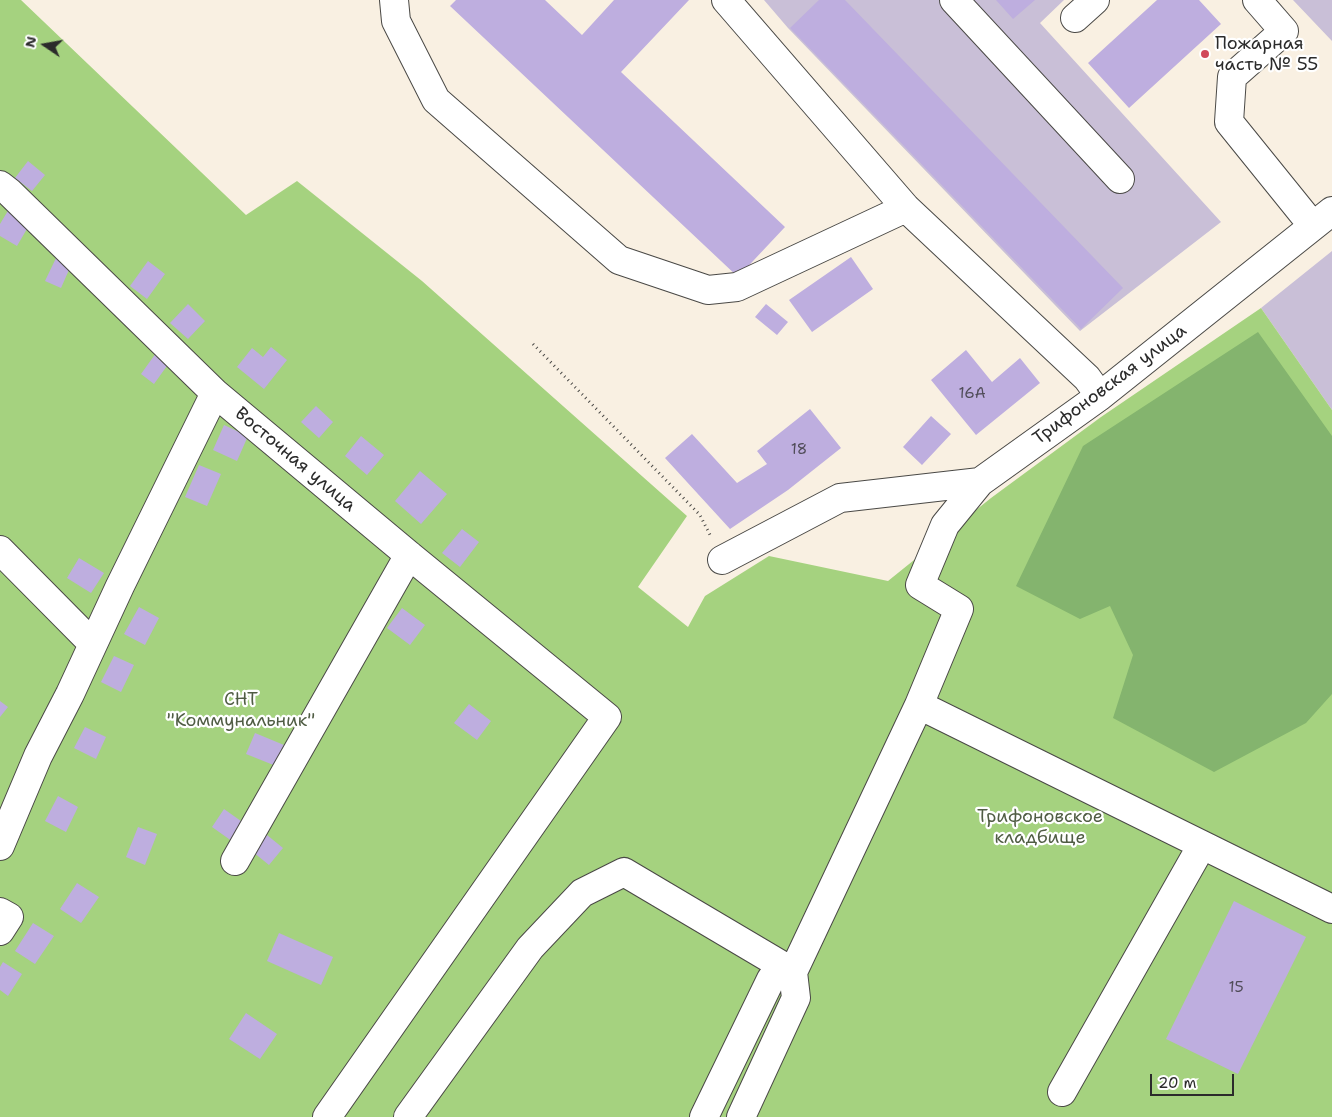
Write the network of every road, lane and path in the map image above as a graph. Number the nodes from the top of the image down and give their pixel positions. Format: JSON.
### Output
{"nodes":[{"id":1,"x":394,"y":0,"type":"edge"},
{"id":2,"x":726,"y":0,"type":"edge"},
{"id":3,"x":954,"y":0,"type":"edge"},
{"id":4,"x":1095,"y":0,"type":"edge"},
{"id":5,"x":1257,"y":0,"type":"edge"},
{"id":6,"x":1075,"y":18,"type":"dead end"},
{"id":7,"x":1120,"y":179,"type":"dead end"},
{"id":8,"x":0,"y":185,"type":"edge"},
{"id":9,"x":906,"y":208,"type":"junction"},
{"id":10,"x":1322,"y":219,"type":"edge"},
{"id":11,"x":533,"y":344,"type":"dead end"},
{"id":12,"x":215,"y":393,"type":"junction"},
{"id":13,"x":1100,"y":396,"type":"junction"},
{"id":14,"x":980,"y":482,"type":"junction"},
{"id":15,"x":0,"y":550,"type":"edge"},
{"id":16,"x":409,"y":555,"type":"junction"},
{"id":17,"x":722,"y":560,"type":"joint"},
{"id":18,"x":93,"y":644,"type":"junction"},
{"id":19,"x":919,"y":705,"type":"junction"},
{"id":20,"x":1202,"y":845,"type":"junction"},
{"id":21,"x":0,"y":846,"type":"edge"},
{"id":22,"x":235,"y":861,"type":"dead end"},
{"id":23,"x":1332,"y":909,"type":"edge"},
{"id":24,"x":793,"y":972,"type":"junction"},
{"id":25,"x":1062,"y":1092,"type":"dead end"},
{"id":26,"x":327,"y":1117,"type":"edge"},
{"id":27,"x":408,"y":1117,"type":"edge"},
{"id":28,"x":704,"y":1117,"type":"edge"},
{"id":29,"x":741,"y":1117,"type":"edge"}],
"edges":[{"from":1,"to":9,"type":"street"},
{"from":2,"to":9,"type":"street"},
{"from":3,"to":7,"type":"street"},
{"from":4,"to":6,"type":"street"},
{"from":5,"to":10,"type":"street"},
{"from":8,"to":12,"type":"street","name":"Восточная улица"},
{"from":9,"to":13,"type":"street"},
{"from":10,"to":13,"type":"street","name":"Трифоновская улица"},
{"from":11,"to":17,"type":"path"},
{"from":12,"to":16,"type":"street","name":"Восточная улица"},
{"from":12,"to":18,"type":"street"},
{"from":13,"to":14,"type":"street","name":"Трифоновская улица"},
{"from":14,"to":17,"type":"street"},
{"from":14,"to":19,"type":"street","name":"Трифоновская улица"},
{"from":15,"to":18,"type":"street"},
{"from":16,"to":22,"type":"street"},
{"from":16,"to":26,"type":"street","name":"Восточная улица"},
{"from":18,"to":21,"type":"street"},
{"from":19,"to":20,"type":"street"},
{"from":19,"to":24,"type":"street"},
{"from":20,"to":23,"type":"street"},
{"from":20,"to":25,"type":"street"},
{"from":24,"to":27,"type":"street"},
{"from":24,"to":28,"type":"street"},
{"from":24,"to":29,"type":"street"}]}
